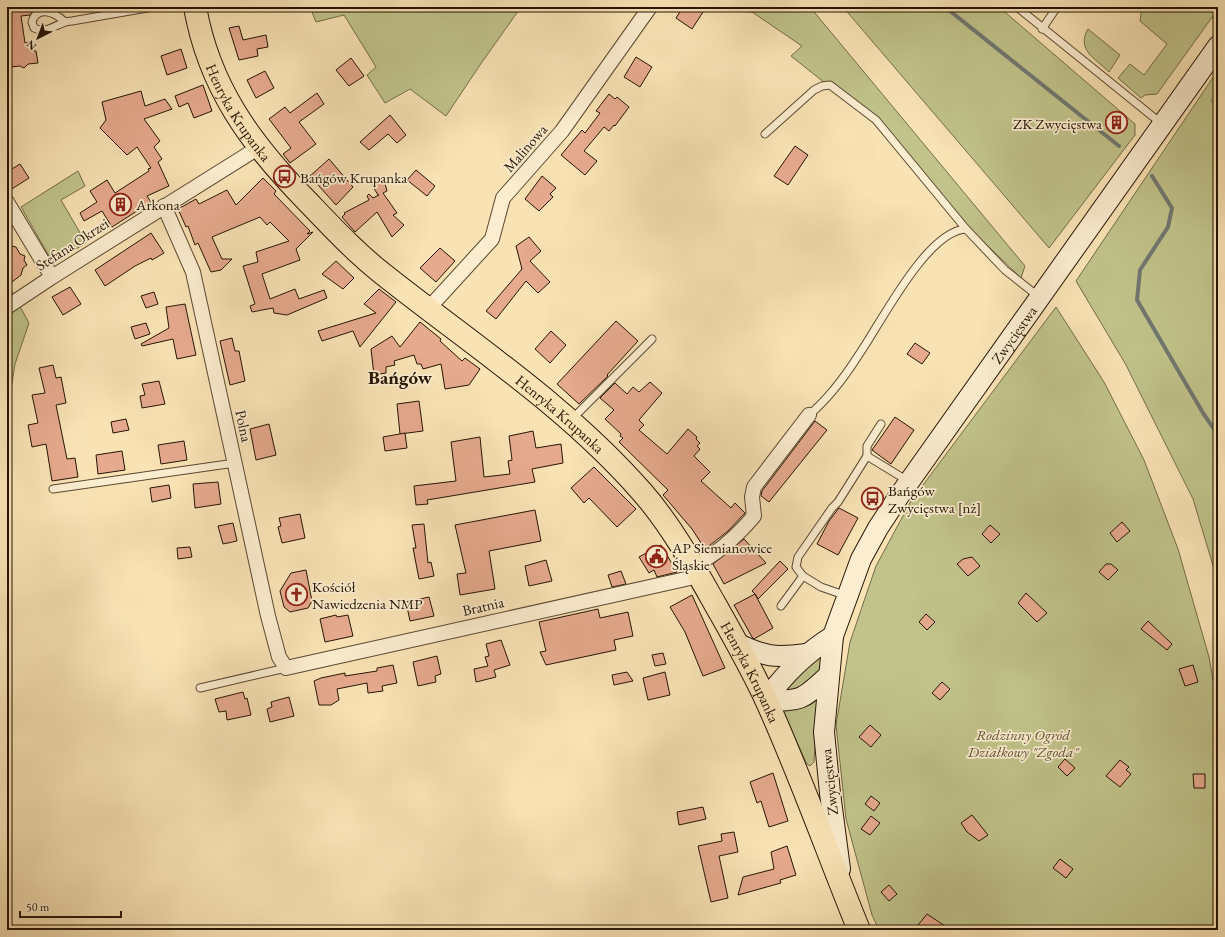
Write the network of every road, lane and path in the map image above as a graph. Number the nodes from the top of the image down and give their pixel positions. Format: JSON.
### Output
{"nodes":[{"id":1,"x":153,"y":7,"type":"edge"},
{"id":2,"x":194,"y":7,"type":"edge"},
{"id":3,"x":650,"y":7,"type":"edge"},
{"id":4,"x":1016,"y":7,"type":"edge"},
{"id":5,"x":1057,"y":7,"type":"edge"},
{"id":6,"x":64,"y":21,"type":"dead end"},
{"id":7,"x":1042,"y":29,"type":"junction"},
{"id":8,"x":1218,"y":46,"type":"edge"},
{"id":9,"x":1162,"y":124,"type":"junction"},
{"id":10,"x":765,"y":134,"type":"dead end"},
{"id":11,"x":258,"y":148,"type":"junction"},
{"id":12,"x":7,"y":202,"type":"edge"},
{"id":13,"x":164,"y":206,"type":"junction"},
{"id":14,"x":966,"y":229,"type":"junction"},
{"id":15,"x":52,"y":277,"type":"junction"},
{"id":16,"x":1040,"y":298,"type":"junction"},
{"id":17,"x":7,"y":307,"type":"edge"},
{"id":18,"x":428,"y":309,"type":"junction"},
{"id":19,"x":652,"y":339,"type":"dead end"},
{"id":20,"x":809,"y":415,"type":"joint"},
{"id":21,"x":570,"y":420,"type":"junction"},
{"id":22,"x":881,"y":424,"type":"dead end"},
{"id":23,"x":867,"y":456,"type":"junction"},
{"id":24,"x":235,"y":463,"type":"junction"},
{"id":25,"x":910,"y":482,"type":"junction"},
{"id":26,"x":53,"y":489,"type":"dead end"},
{"id":27,"x":696,"y":571,"type":"junction"},
{"id":28,"x":803,"y":576,"type":"junction"},
{"id":29,"x":848,"y":596,"type":"junction"},
{"id":30,"x":781,"y":606,"type":"dead end"},
{"id":31,"x":833,"y":636,"type":"junction"},
{"id":32,"x":736,"y":643,"type":"junction"},
{"id":33,"x":807,"y":654,"type":"junction"},
{"id":34,"x":283,"y":662,"type":"junction"},
{"id":35,"x":829,"y":675,"type":"junction"},
{"id":36,"x":200,"y":688,"type":"dead end"},
{"id":37,"x":766,"y":700,"type":"junction"},
{"id":38,"x":842,"y":888,"type":"junction"},
{"id":39,"x":859,"y":930,"type":"edge"}],
"edges":[{"from":1,"to":6,"type":"lane"},
{"from":2,"to":11,"type":"main road","name":"Henryka Krupanka"},
{"from":3,"to":18,"type":"street","name":"Malinowa"},
{"from":4,"to":7,"type":"lane"},
{"from":5,"to":7,"type":"lane"},
{"from":7,"to":9,"type":"lane"},
{"from":8,"to":9,"type":"main road","name":"Zwycięstwa"},
{"from":9,"to":16,"type":"main road","name":"Zwycięstwa"},
{"from":10,"to":14,"type":"lane"},
{"from":11,"to":13,"type":"street","name":"Stefana Okrzei"},
{"from":11,"to":18,"type":"main road","name":"Henryka Krupanka"},
{"from":12,"to":15,"type":"street"},
{"from":13,"to":15,"type":"street","name":"Stefana Okrzei"},
{"from":13,"to":24,"type":"street","name":"Polna"},
{"from":14,"to":16,"type":"lane"},
{"from":14,"to":20,"type":"lane"},
{"from":15,"to":17,"type":"street","name":"Stefana Okrzei"},
{"from":16,"to":25,"type":"main road","name":"Zwycięstwa"},
{"from":18,"to":21,"type":"main road","name":"Henryka Krupanka"},
{"from":19,"to":21,"type":"lane"},
{"from":20,"to":27,"type":"street","name":"Bratnia"},
{"from":21,"to":27,"type":"main road","name":"Henryka Krupanka"},
{"from":22,"to":23,"type":"lane"},
{"from":23,"to":25,"type":"lane"},
{"from":23,"to":28,"type":"lane"},
{"from":24,"to":26,"type":"lane"},
{"from":24,"to":34,"type":"street","name":"Polna"},
{"from":25,"to":29,"type":"main road","name":"Zwycięstwa"},
{"from":27,"to":32,"type":"main road","name":"Henryka Krupanka"},
{"from":27,"to":34,"type":"street","name":"Bratnia"},
{"from":28,"to":29,"type":"lane"},
{"from":28,"to":30,"type":"lane"},
{"from":29,"to":31,"type":"main road","name":"Zwycięstwa"},
{"from":31,"to":33,"type":"main road"},
{"from":31,"to":35,"type":"main road","name":"Zwycięstwa"},
{"from":32,"to":33,"type":"main road"},
{"from":32,"to":37,"type":"main road","name":"Henryka Krupanka"},
{"from":33,"to":37,"type":"main road"},
{"from":34,"to":36,"type":"lane"},
{"from":35,"to":37,"type":"main road"},
{"from":35,"to":38,"type":"main road","name":"Zwycięstwa"},
{"from":37,"to":38,"type":"main road","name":"Henryka Krupanka"},
{"from":38,"to":39,"type":"main road","name":"Henryka Krupanka"}]}
